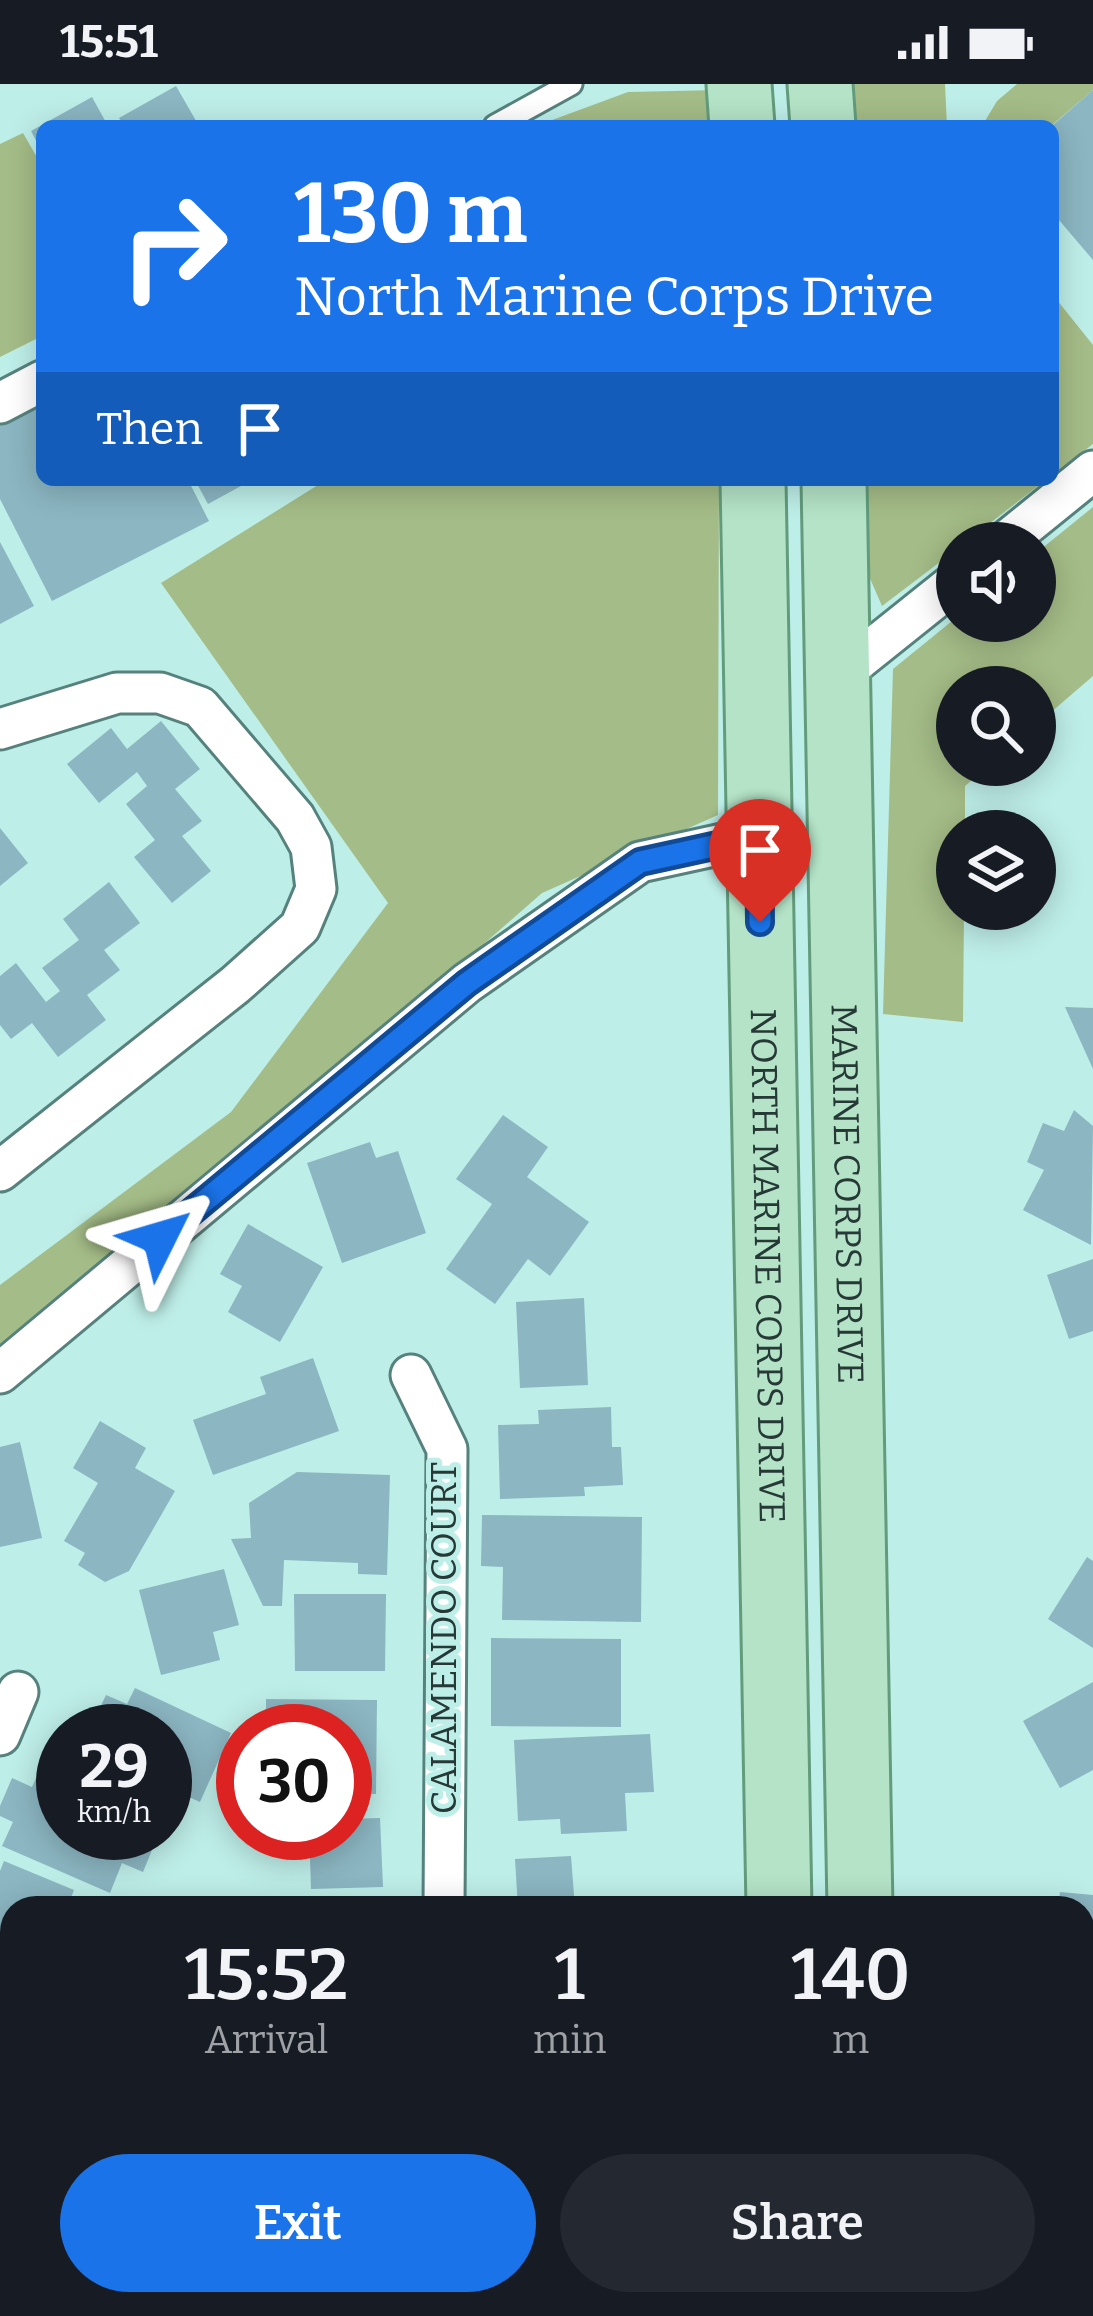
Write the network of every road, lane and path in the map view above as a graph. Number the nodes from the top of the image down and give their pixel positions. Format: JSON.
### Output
{"nodes":[{"id":1,"x":572,"y":84,"type":"edge"},
{"id":2,"x":739,"y":84,"type":"edge"},
{"id":3,"x":820,"y":84,"type":"edge"},
{"id":4,"x":506,"y":120,"type":"edge"},
{"id":5,"x":742,"y":120,"type":"edge"},
{"id":6,"x":823,"y":120,"type":"edge"},
{"id":7,"x":36,"y":384,"type":"edge"},
{"id":8,"x":0,"y":403,"type":"edge"},
{"id":9,"x":1093,"y":471,"type":"edge"},
{"id":10,"x":753,"y":486,"type":"edge"},
{"id":11,"x":834,"y":486,"type":"edge"},
{"id":12,"x":1030,"y":522,"type":"edge"},
{"id":13,"x":936,"y":598,"type":"edge"},
{"id":14,"x":837,"y":677,"type":"junction"},
{"id":15,"x":0,"y":729,"type":"edge"},
{"id":16,"x":759,"y":836,"type":"junction"},
{"id":17,"x":0,"y":1171,"type":"edge"},
{"id":18,"x":0,"y":1373,"type":"edge"},
{"id":19,"x":411,"y":1375,"type":"dead end"},
{"id":20,"x":18,"y":1692,"type":"dead end"},
{"id":21,"x":0,"y":1735,"type":"edge"},
{"id":22,"x":444,"y":1896,"type":"edge"},
{"id":23,"x":779,"y":1896,"type":"edge"},
{"id":24,"x":860,"y":1896,"type":"edge"}],
"edges":[{"from":1,"to":4,"type":"lane"},
{"from":2,"to":5,"type":"main road"},
{"from":3,"to":6,"type":"main road"},
{"from":7,"to":8,"type":"street"},
{"from":9,"to":12,"type":"street"},
{"from":10,"to":16,"type":"main road","name":"NORTH MARINE CORPS DRIVE"},
{"from":11,"to":14,"type":"main road","name":"MARINE CORPS DRIVE"},
{"from":13,"to":14,"type":"street"},
{"from":14,"to":24,"type":"main road","name":"MARINE CORPS DRIVE"},
{"from":15,"to":17,"type":"street"},
{"from":16,"to":18,"type":"street"},
{"from":16,"to":23,"type":"main road","name":"NORTH MARINE CORPS DRIVE"},
{"from":19,"to":22,"type":"street","name":"CALAMENDO COURT"},
{"from":20,"to":21,"type":"street"}]}
